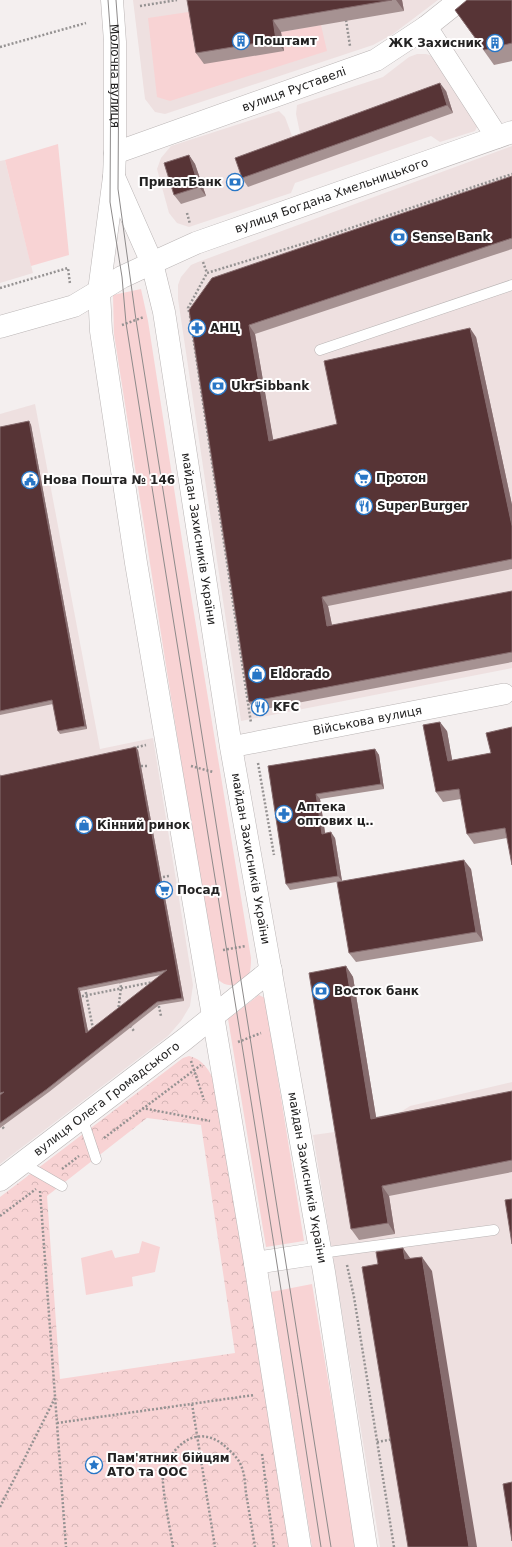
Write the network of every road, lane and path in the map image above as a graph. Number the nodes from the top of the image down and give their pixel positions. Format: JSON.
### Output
{"nodes":[{"id":1,"x":112,"y":0,"type":"edge"},
{"id":2,"x":177,"y":0,"type":"edge"},
{"id":3,"x":460,"y":0,"type":"edge"},
{"id":4,"x":140,"y":6,"type":"dead end"},
{"id":5,"x":346,"y":20,"type":"edge"},
{"id":6,"x":86,"y":23,"type":"dead end"},
{"id":7,"x":426,"y":27,"type":"junction"},
{"id":8,"x":0,"y":47,"type":"edge"},
{"id":9,"x":350,"y":47,"type":"dead end"},
{"id":10,"x":504,"y":135,"type":"edge"},
{"id":11,"x":114,"y":153,"type":"junction"},
{"id":12,"x":512,"y":174,"type":"edge"},
{"id":13,"x":114,"y":177,"type":"junction"},
{"id":14,"x":187,"y":213,"type":"dead end"},
{"id":15,"x":191,"y":226,"type":"dead end"},
{"id":16,"x":203,"y":261,"type":"dead end"},
{"id":17,"x":152,"y":263,"type":"junction"},
{"id":18,"x":207,"y":273,"type":"junction"},
{"id":19,"x":70,"y":285,"type":"dead end"},
{"id":20,"x":512,"y":285,"type":"edge"},
{"id":21,"x":0,"y":288,"type":"edge"},
{"id":22,"x":99,"y":291,"type":"junction"},
{"id":23,"x":147,"y":316,"type":"dead end"},
{"id":24,"x":120,"y":325,"type":"dead end"},
{"id":25,"x":0,"y":328,"type":"edge"},
{"id":26,"x":320,"y":350,"type":"dead end"},
{"id":27,"x":504,"y":694,"type":"dead end"},
{"id":28,"x":254,"y":743,"type":"junction"},
{"id":29,"x":150,"y":744,"type":"dead end"},
{"id":30,"x":231,"y":747,"type":"junction"},
{"id":31,"x":129,"y":749,"type":"edge"},
{"id":32,"x":189,"y":765,"type":"dead end"},
{"id":33,"x":141,"y":766,"type":"edge"},
{"id":34,"x":149,"y":766,"type":"dead end"},
{"id":35,"x":215,"y":772,"type":"dead end"},
{"id":36,"x":249,"y":946,"type":"dead end"},
{"id":37,"x":218,"y":950,"type":"dead end"},
{"id":38,"x":271,"y":970,"type":"junction"},
{"id":39,"x":119,"y":975,"type":"edge"},
{"id":40,"x":153,"y":975,"type":"edge"},
{"id":41,"x":161,"y":980,"type":"edge"},
{"id":42,"x":84,"y":982,"type":"edge"},
{"id":43,"x":154,"y":982,"type":"junction"},
{"id":44,"x":148,"y":986,"type":"edge"},
{"id":45,"x":121,"y":988,"type":"junction"},
{"id":46,"x":155,"y":989,"type":"edge"},
{"id":47,"x":87,"y":995,"type":"junction"},
{"id":48,"x":157,"y":995,"type":"edge"},
{"id":49,"x":74,"y":998,"type":"edge"},
{"id":50,"x":123,"y":1005,"type":"edge"},
{"id":51,"x":117,"y":1010,"type":"junction"},
{"id":52,"x":111,"y":1015,"type":"edge"},
{"id":53,"x":121,"y":1015,"type":"edge"},
{"id":54,"x":161,"y":1016,"type":"dead end"},
{"id":55,"x":213,"y":1017,"type":"junction"},
{"id":56,"x":126,"y":1020,"type":"edge"},
{"id":57,"x":99,"y":1024,"type":"edge"},
{"id":58,"x":93,"y":1028,"type":"junction"},
{"id":59,"x":134,"y":1031,"type":"dead end"},
{"id":60,"x":263,"y":1032,"type":"dead end"},
{"id":61,"x":88,"y":1033,"type":"edge"},
{"id":62,"x":232,"y":1045,"type":"dead end"},
{"id":63,"x":142,"y":1108,"type":"dead end"},
{"id":64,"x":82,"y":1117,"type":"junction"},
{"id":65,"x":211,"y":1121,"type":"dead end"},
{"id":66,"x":0,"y":1124,"type":"edge"},
{"id":67,"x":5,"y":1130,"type":"dead end"},
{"id":68,"x":96,"y":1159,"type":"dead end"},
{"id":69,"x":22,"y":1163,"type":"junction"},
{"id":70,"x":0,"y":1180,"type":"edge"},
{"id":71,"x":40,"y":1186,"type":"dead end"},
{"id":72,"x":62,"y":1186,"type":"dead end"},
{"id":73,"x":494,"y":1230,"type":"dead end"},
{"id":74,"x":321,"y":1253,"type":"junction"},
{"id":75,"x":255,"y":1263,"type":"junction"},
{"id":76,"x":254,"y":1395,"type":"dead end"},
{"id":77,"x":55,"y":1398,"type":"junction"},
{"id":78,"x":192,"y":1404,"type":"junction"},
{"id":79,"x":57,"y":1423,"type":"junction"},
{"id":80,"x":197,"y":1436,"type":"junction"},
{"id":81,"x":398,"y":1439,"type":"edge"},
{"id":82,"x":378,"y":1442,"type":"dead end"},
{"id":83,"x":0,"y":1507,"type":"edge"},
{"id":84,"x":66,"y":1547,"type":"edge"},
{"id":85,"x":173,"y":1547,"type":"edge"},
{"id":86,"x":215,"y":1547,"type":"edge"},
{"id":87,"x":255,"y":1547,"type":"edge"},
{"id":88,"x":300,"y":1547,"type":"edge"},
{"id":89,"x":366,"y":1547,"type":"edge"}],
"edges":[{"from":1,"to":11,"type":"main road","name":"Молочна вулиця"},
{"from":2,"to":4,"type":"path"},
{"from":3,"to":7,"type":"main road","name":"вулиця Руставелі"},
{"from":5,"to":9,"type":"path"},
{"from":6,"to":8,"type":"path"},
{"from":7,"to":10,"type":"main road"},
{"from":7,"to":11,"type":"main road","name":"вулиця Руставелі"},
{"from":10,"to":17,"type":"main road","name":"вулиця Богдана Хмельницького"},
{"from":11,"to":13,"type":"main road","name":"майдан Захисників України"},
{"from":12,"to":18,"type":"path"},
{"from":13,"to":17,"type":"main road","name":"майдан Захисників України"},
{"from":13,"to":22,"type":"main road","name":"майдан Захисників України"},
{"from":14,"to":15,"type":"path"},
{"from":16,"to":18,"type":"path"},
{"from":17,"to":22,"type":"main road","name":"вулиця Богдана Хмельницького"},
{"from":17,"to":30,"type":"main road","name":"майдан Захисників України"},
{"from":18,"to":28,"type":"path"},
{"from":19,"to":21,"type":"path"},
{"from":20,"to":26,"type":"lane"},
{"from":22,"to":25,"type":"main road"},
{"from":22,"to":55,"type":"main road","name":"майдан Захисників України"},
{"from":23,"to":24,"type":"path"},
{"from":27,"to":28,"type":"street","name":"Військова вулиця"},
{"from":28,"to":30,"type":"street","name":"Військова вулиця"},
{"from":29,"to":31,"type":"path"},
{"from":30,"to":38,"type":"main road","name":"майдан Захисників України"},
{"from":32,"to":35,"type":"path"},
{"from":33,"to":34,"type":"path"},
{"from":36,"to":37,"type":"path"},
{"from":38,"to":55,"type":"main road","name":"вулиця Олега Громадського"},
{"from":38,"to":74,"type":"main road","name":"майдан Захисників України"},
{"from":39,"to":45,"type":"path"},
{"from":40,"to":43,"type":"path"},
{"from":41,"to":43,"type":"path"},
{"from":42,"to":47,"type":"path"},
{"from":43,"to":44,"type":"path"},
{"from":43,"to":45,"type":"path"},
{"from":43,"to":46,"type":"path"},
{"from":45,"to":47,"type":"path"},
{"from":45,"to":51,"type":"path"},
{"from":47,"to":49,"type":"path"},
{"from":47,"to":58,"type":"path"},
{"from":48,"to":54,"type":"path"},
{"from":50,"to":51,"type":"path"},
{"from":51,"to":52,"type":"path"},
{"from":51,"to":53,"type":"path"},
{"from":55,"to":64,"type":"main road","name":"вулиця Олега Громадського"},
{"from":55,"to":75,"type":"main road","name":"майдан Захисників України"},
{"from":56,"to":59,"type":"path"},
{"from":57,"to":58,"type":"path"},
{"from":58,"to":61,"type":"path"},
{"from":60,"to":62,"type":"path"},
{"from":63,"to":65,"type":"path"},
{"from":64,"to":68,"type":"lane"},
{"from":64,"to":69,"type":"main road","name":"вулиця Олега Громадського"},
{"from":66,"to":67,"type":"path"},
{"from":69,"to":70,"type":"main road","name":"вулиця Олега Громадського"},
{"from":69,"to":72,"type":"lane"},
{"from":71,"to":77,"type":"path"},
{"from":73,"to":74,"type":"lane"},
{"from":74,"to":75,"type":"main road"},
{"from":74,"to":89,"type":"main road","name":"майдан Захисників України"},
{"from":75,"to":88,"type":"main road","name":"майдан Захисників України"},
{"from":76,"to":78,"type":"path"},
{"from":77,"to":79,"type":"path"},
{"from":77,"to":83,"type":"path"},
{"from":78,"to":79,"type":"path"},
{"from":78,"to":80,"type":"path"},
{"from":79,"to":84,"type":"path"},
{"from":80,"to":85,"type":"path"},
{"from":80,"to":86,"type":"path"},
{"from":80,"to":87,"type":"path"},
{"from":81,"to":82,"type":"path"}]}
